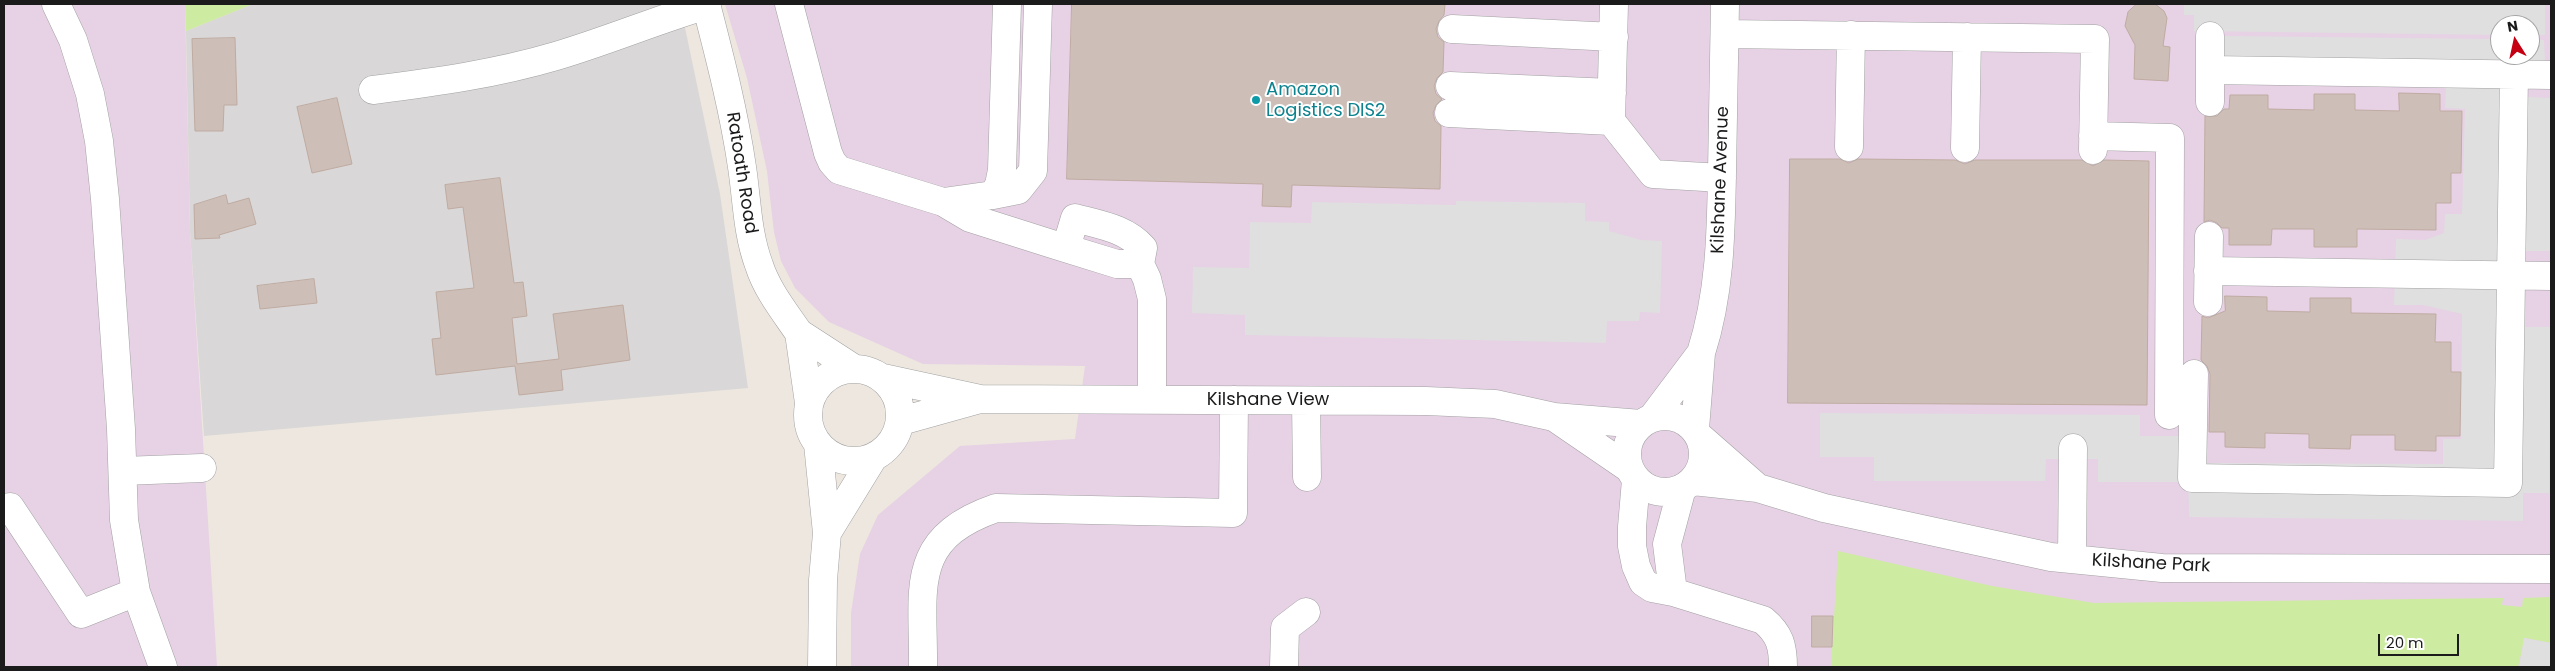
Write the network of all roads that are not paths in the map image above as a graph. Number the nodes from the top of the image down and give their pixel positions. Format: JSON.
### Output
{"nodes":[{"id":1,"x":56,"y":4,"type":"edge"},
{"id":2,"x":707,"y":4,"type":"edge"},
{"id":3,"x":789,"y":4,"type":"edge"},
{"id":4,"x":1007,"y":4,"type":"edge"},
{"id":5,"x":1038,"y":4,"type":"edge"},
{"id":6,"x":1614,"y":4,"type":"edge"},
{"id":7,"x":1725,"y":4,"type":"edge"},
{"id":8,"x":1452,"y":29,"type":"dead end"},
{"id":9,"x":1725,"y":34,"type":"junction"},
{"id":10,"x":1851,"y":35,"type":"junction"},
{"id":11,"x":2210,"y":36,"type":"dead end"},
{"id":12,"x":1614,"y":37,"type":"junction"},
{"id":13,"x":1967,"y":37,"type":"junction"},
{"id":14,"x":2210,"y":70,"type":"junction"},
{"id":15,"x":2514,"y":75,"type":"junction"},
{"id":16,"x":2551,"y":75,"type":"edge"},
{"id":17,"x":1450,"y":86,"type":"dead end"},
{"id":18,"x":373,"y":90,"type":"dead end"},
{"id":19,"x":1612,"y":93,"type":"junction"},
{"id":20,"x":2210,"y":102,"type":"dead end"},
{"id":21,"x":1449,"y":113,"type":"dead end"},
{"id":22,"x":1611,"y":121,"type":"junction"},
{"id":23,"x":1849,"y":146,"type":"dead end"},
{"id":24,"x":1965,"y":148,"type":"dead end"},
{"id":25,"x":1722,"y":178,"type":"junction"},
{"id":26,"x":993,"y":195,"type":"junction"},
{"id":27,"x":943,"y":202,"type":"junction"},
{"id":28,"x":2208,"y":236,"type":"dead end"},
{"id":29,"x":2208,"y":271,"type":"junction"},
{"id":30,"x":2512,"y":276,"type":"junction"},
{"id":31,"x":2551,"y":276,"type":"edge"},
{"id":32,"x":2208,"y":302,"type":"dead end"},
{"id":33,"x":799,"y":333,"type":"junction"},
{"id":34,"x":1701,"y":353,"type":"junction"},
{"id":35,"x":853,"y":368,"type":"junction"},
{"id":36,"x":2194,"y":374,"type":"dead end"},
{"id":37,"x":883,"y":378,"type":"junction"},
{"id":38,"x":980,"y":399,"type":"junction"},
{"id":39,"x":1152,"y":400,"type":"junction"},
{"id":40,"x":1234,"y":400,"type":"junction"},
{"id":41,"x":1306,"y":401,"type":"junction"},
{"id":42,"x":809,"y":404,"type":"junction"},
{"id":43,"x":2169,"y":415,"type":"dead end"},
{"id":44,"x":1554,"y":416,"type":"junction"},
{"id":45,"x":901,"y":421,"type":"junction"},
{"id":46,"x":1646,"y":421,"type":"junction"},
{"id":47,"x":1698,"y":434,"type":"junction"},
{"id":48,"x":818,"y":444,"type":"junction"},
{"id":49,"x":2073,"y":448,"type":"dead end"},
{"id":50,"x":873,"y":458,"type":"junction"},
{"id":51,"x":202,"y":468,"type":"dead end"},
{"id":52,"x":123,"y":471,"type":"junction"},
{"id":53,"x":1633,"y":474,"type":"junction"},
{"id":54,"x":1307,"y":477,"type":"dead end"},
{"id":55,"x":1687,"y":485,"type":"junction"},
{"id":56,"x":1758,"y":488,"type":"junction"},
{"id":57,"x":4,"y":508,"type":"edge"},
{"id":58,"x":827,"y":533,"type":"junction"},
{"id":59,"x":2072,"y":559,"type":"junction"},
{"id":60,"x":2551,"y":569,"type":"edge"},
{"id":61,"x":136,"y":592,"type":"junction"},
{"id":62,"x":1673,"y":592,"type":"junction"},
{"id":63,"x":1306,"y":612,"type":"dead end"},
{"id":64,"x":163,"y":667,"type":"edge"},
{"id":65,"x":822,"y":667,"type":"edge"},
{"id":66,"x":923,"y":667,"type":"edge"},
{"id":67,"x":1284,"y":667,"type":"edge"},
{"id":68,"x":1783,"y":667,"type":"edge"}],
"edges":[{"from":1,"to":52,"type":"street"},
{"from":2,"to":18,"type":"street"},
{"from":2,"to":33,"type":"street","name":"Ratoath Road"},
{"from":3,"to":27,"type":"street"},
{"from":4,"to":26,"type":"street"},
{"from":5,"to":26,"type":"street"},
{"from":6,"to":12,"type":"street"},
{"from":7,"to":9,"type":"street","name":"Kilshane Avenue"},
{"from":8,"to":12,"type":"street"},
{"from":9,"to":10,"type":"street"},
{"from":9,"to":25,"type":"street","name":"Kilshane Avenue"},
{"from":10,"to":13,"type":"street"},
{"from":10,"to":23,"type":"street"},
{"from":11,"to":14,"type":"street"},
{"from":12,"to":19,"type":"street"},
{"from":13,"to":24,"type":"street"},
{"from":13,"to":43,"type":"street"},
{"from":14,"to":15,"type":"street"},
{"from":14,"to":20,"type":"street"},
{"from":15,"to":16,"type":"street"},
{"from":15,"to":30,"type":"street"},
{"from":17,"to":19,"type":"street"},
{"from":19,"to":22,"type":"street"},
{"from":21,"to":22,"type":"street"},
{"from":22,"to":25,"type":"street"},
{"from":25,"to":34,"type":"street","name":"Kilshane Avenue"},
{"from":26,"to":27,"type":"street"},
{"from":27,"to":39,"type":"street"},
{"from":28,"to":29,"type":"street"},
{"from":29,"to":30,"type":"street"},
{"from":29,"to":32,"type":"street"},
{"from":30,"to":31,"type":"street"},
{"from":30,"to":36,"type":"street"},
{"from":33,"to":35,"type":"street","name":"Ratoath Road"},
{"from":33,"to":42,"type":"street","name":"Ratoath Road"},
{"from":34,"to":46,"type":"street","name":"Kilshane Avenue"},
{"from":34,"to":47,"type":"street","name":"Kilshane Avenue"},
{"from":35,"to":37,"type":"street"},
{"from":35,"to":42,"type":"street"},
{"from":37,"to":38,"type":"street","name":"Kilshane View"},
{"from":37,"to":45,"type":"street"},
{"from":38,"to":39,"type":"street","name":"Kilshane View"},
{"from":38,"to":45,"type":"street","name":"Kilshane View"},
{"from":39,"to":40,"type":"street","name":"Kilshane View"},
{"from":40,"to":41,"type":"street","name":"Kilshane View"},
{"from":40,"to":66,"type":"street"},
{"from":41,"to":44,"type":"street","name":"Kilshane View"},
{"from":41,"to":54,"type":"street"},
{"from":42,"to":48,"type":"street"},
{"from":44,"to":46,"type":"street","name":"Kilshane View"},
{"from":44,"to":53,"type":"street","name":"Kilshane View"},
{"from":45,"to":50,"type":"street"},
{"from":46,"to":47,"type":"street"},
{"from":46,"to":53,"type":"street"},
{"from":47,"to":55,"type":"street"},
{"from":47,"to":56,"type":"street","name":"Kilshane Park"},
{"from":48,"to":50,"type":"street"},
{"from":48,"to":58,"type":"street"},
{"from":49,"to":59,"type":"street"},
{"from":50,"to":58,"type":"street"},
{"from":51,"to":52,"type":"street"},
{"from":52,"to":61,"type":"street"},
{"from":53,"to":55,"type":"street"},
{"from":53,"to":62,"type":"street"},
{"from":55,"to":56,"type":"street","name":"Kilshane Park"},
{"from":55,"to":62,"type":"street"},
{"from":56,"to":59,"type":"street","name":"Kilshane Park"},
{"from":57,"to":61,"type":"street"},
{"from":58,"to":65,"type":"street"},
{"from":59,"to":60,"type":"street","name":"Kilshane Park"},
{"from":61,"to":64,"type":"street"},
{"from":62,"to":68,"type":"street"},
{"from":63,"to":67,"type":"street"}]}
